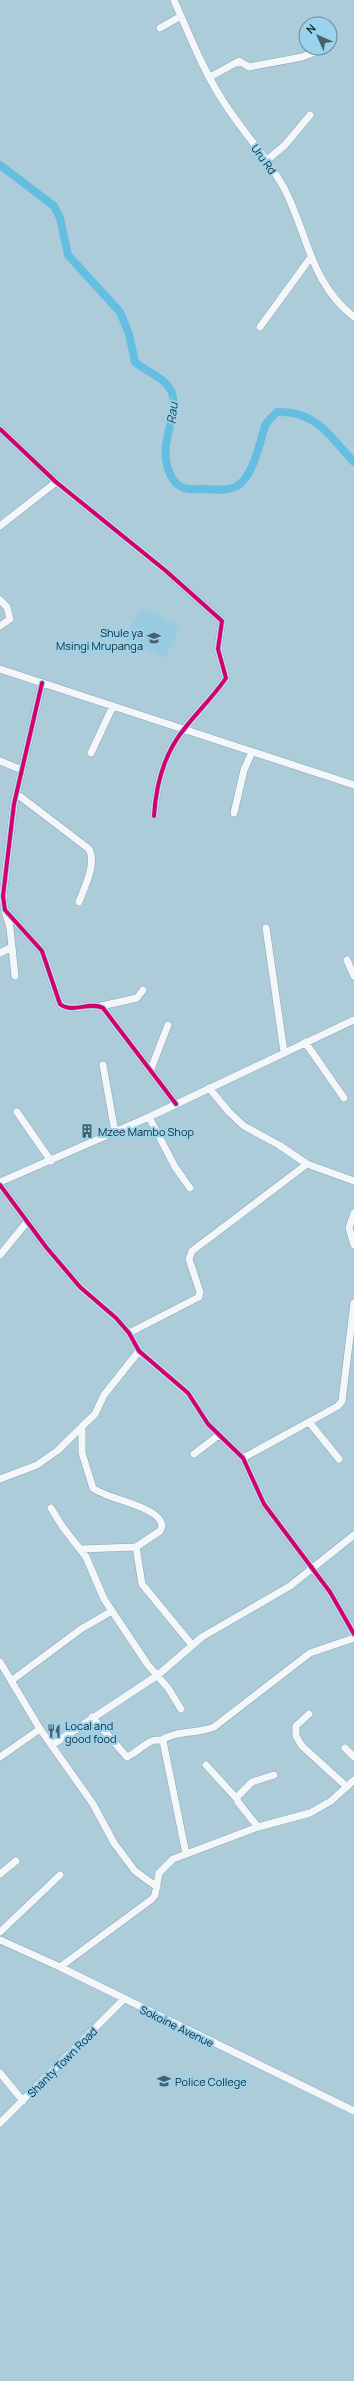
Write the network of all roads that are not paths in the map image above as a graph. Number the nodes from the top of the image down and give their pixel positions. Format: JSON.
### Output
{"nodes":[{"id":1,"x":174,"y":0,"type":"edge"},
{"id":2,"x":181,"y":16,"type":"junction"},
{"id":3,"x":160,"y":28,"type":"dead end"},
{"id":4,"x":305,"y":56,"type":"edge"},
{"id":5,"x":210,"y":77,"type":"junction"},
{"id":6,"x":310,"y":115,"type":"dead end"},
{"id":7,"x":266,"y":161,"type":"junction"},
{"id":8,"x":311,"y":257,"type":"junction"},
{"id":9,"x":354,"y":317,"type":"edge"},
{"id":10,"x":260,"y":328,"type":"dead end"},
{"id":11,"x":0,"y":429,"type":"edge"},
{"id":12,"x":56,"y":482,"type":"junction"},
{"id":13,"x":0,"y":526,"type":"edge"},
{"id":14,"x":0,"y":600,"type":"edge"},
{"id":15,"x":0,"y":626,"type":"edge"},
{"id":16,"x":0,"y":669,"type":"edge"},
{"id":17,"x":42,"y":683,"type":"junction"},
{"id":18,"x":113,"y":706,"type":"junction"},
{"id":19,"x":184,"y":729,"type":"junction"},
{"id":20,"x":252,"y":752,"type":"junction"},
{"id":21,"x":91,"y":753,"type":"dead end"},
{"id":22,"x":0,"y":762,"type":"edge"},
{"id":23,"x":22,"y":770,"type":"junction"},
{"id":24,"x":354,"y":785,"type":"edge"},
{"id":25,"x":16,"y":794,"type":"junction"},
{"id":26,"x":234,"y":813,"type":"dead end"},
{"id":27,"x":154,"y":816,"type":"dead end"},
{"id":28,"x":79,"y":902,"type":"dead end"},
{"id":29,"x":2,"y":906,"type":"edge"},
{"id":30,"x":266,"y":928,"type":"dead end"},
{"id":31,"x":12,"y":947,"type":"junction"},
{"id":32,"x":0,"y":954,"type":"edge"},
{"id":33,"x":347,"y":960,"type":"dead end"},
{"id":34,"x":15,"y":976,"type":"dead end"},
{"id":35,"x":354,"y":976,"type":"edge"},
{"id":36,"x":143,"y":990,"type":"dead end"},
{"id":37,"x":101,"y":1006,"type":"junction"},
{"id":38,"x":353,"y":1022,"type":"edge"},
{"id":39,"x":168,"y":1025,"type":"dead end"},
{"id":40,"x":305,"y":1042,"type":"junction"},
{"id":41,"x":284,"y":1052,"type":"junction"},
{"id":42,"x":103,"y":1066,"type":"dead end"},
{"id":43,"x":151,"y":1069,"type":"junction"},
{"id":44,"x":209,"y":1088,"type":"junction"},
{"id":45,"x":344,"y":1098,"type":"dead end"},
{"id":46,"x":176,"y":1104,"type":"junction"},
{"id":47,"x":17,"y":1112,"type":"dead end"},
{"id":48,"x":149,"y":1117,"type":"junction"},
{"id":49,"x":115,"y":1132,"type":"junction"},
{"id":50,"x":52,"y":1161,"type":"junction"},
{"id":51,"x":307,"y":1164,"type":"junction"},
{"id":52,"x":354,"y":1181,"type":"edge"},
{"id":53,"x":0,"y":1182,"type":"edge"},
{"id":54,"x":0,"y":1185,"type":"edge"},
{"id":55,"x":190,"y":1188,"type":"dead end"},
{"id":56,"x":354,"y":1213,"type":"edge"},
{"id":57,"x":27,"y":1222,"type":"junction"},
{"id":58,"x":354,"y":1245,"type":"edge"},
{"id":59,"x":0,"y":1255,"type":"edge"},
{"id":60,"x":354,"y":1303,"type":"edge"},
{"id":61,"x":352,"y":1318,"type":"edge"},
{"id":62,"x":129,"y":1333,"type":"junction"},
{"id":63,"x":139,"y":1351,"type":"junction"},
{"id":64,"x":310,"y":1422,"type":"junction"},
{"id":65,"x":82,"y":1426,"type":"junction"},
{"id":66,"x":219,"y":1435,"type":"junction"},
{"id":67,"x":194,"y":1454,"type":"dead end"},
{"id":68,"x":243,"y":1458,"type":"junction"},
{"id":69,"x":339,"y":1459,"type":"dead end"},
{"id":70,"x":0,"y":1479,"type":"edge"},
{"id":71,"x":51,"y":1508,"type":"dead end"},
{"id":72,"x":354,"y":1535,"type":"edge"},
{"id":73,"x":136,"y":1547,"type":"junction"},
{"id":74,"x":81,"y":1549,"type":"junction"},
{"id":75,"x":311,"y":1569,"type":"junction"},
{"id":76,"x":112,"y":1611,"type":"junction"},
{"id":77,"x":354,"y":1634,"type":"edge"},
{"id":78,"x":354,"y":1638,"type":"edge"},
{"id":79,"x":192,"y":1645,"type":"junction"},
{"id":80,"x":0,"y":1662,"type":"edge"},
{"id":81,"x":158,"y":1675,"type":"junction"},
{"id":82,"x":12,"y":1681,"type":"junction"},
{"id":83,"x":180,"y":1709,"type":"dead end"},
{"id":84,"x":309,"y":1714,"type":"dead end"},
{"id":85,"x":92,"y":1717,"type":"junction"},
{"id":86,"x":40,"y":1729,"type":"junction"},
{"id":87,"x":162,"y":1740,"type":"junction"},
{"id":88,"x":52,"y":1745,"type":"junction"},
{"id":89,"x":345,"y":1748,"type":"dead end"},
{"id":90,"x":0,"y":1757,"type":"edge"},
{"id":91,"x":354,"y":1757,"type":"edge"},
{"id":92,"x":206,"y":1765,"type":"dead end"},
{"id":93,"x":274,"y":1775,"type":"dead end"},
{"id":94,"x":354,"y":1780,"type":"edge"},
{"id":95,"x":347,"y":1787,"type":"junction"},
{"id":96,"x":237,"y":1799,"type":"junction"},
{"id":97,"x":258,"y":1827,"type":"junction"},
{"id":98,"x":186,"y":1854,"type":"junction"},
{"id":99,"x":16,"y":1861,"type":"dead end"},
{"id":100,"x":0,"y":1874,"type":"edge"},
{"id":101,"x":60,"y":1875,"type":"dead end"},
{"id":102,"x":156,"y":1887,"type":"junction"},
{"id":103,"x":0,"y":1932,"type":"edge"},
{"id":104,"x":0,"y":1940,"type":"edge"},
{"id":105,"x":60,"y":1967,"type":"junction"},
{"id":106,"x":124,"y":2000,"type":"junction"},
{"id":107,"x":0,"y":2073,"type":"edge"},
{"id":108,"x":23,"y":2101,"type":"junction"},
{"id":109,"x":354,"y":2112,"type":"edge"},
{"id":110,"x":0,"y":2123,"type":"edge"}],
"edges":[{"from":1,"to":2,"type":"street","name":"Uru Rd"},
{"from":2,"to":3,"type":"street"},
{"from":2,"to":5,"type":"street","name":"Uru Rd"},
{"from":4,"to":5,"type":"street"},
{"from":5,"to":7,"type":"street","name":"Uru Rd"},
{"from":6,"to":7,"type":"street"},
{"from":7,"to":8,"type":"street","name":"Uru Rd"},
{"from":8,"to":9,"type":"street","name":"Uru Rd"},
{"from":8,"to":10,"type":"street"},
{"from":11,"to":12,"type":"street"},
{"from":12,"to":13,"type":"street"},
{"from":12,"to":19,"type":"street"},
{"from":14,"to":15,"type":"street"},
{"from":16,"to":17,"type":"street"},
{"from":17,"to":18,"type":"street"},
{"from":17,"to":23,"type":"street"},
{"from":18,"to":19,"type":"street"},
{"from":18,"to":21,"type":"street"},
{"from":19,"to":20,"type":"street"},
{"from":19,"to":27,"type":"street"},
{"from":20,"to":24,"type":"street"},
{"from":20,"to":26,"type":"street"},
{"from":22,"to":23,"type":"street"},
{"from":23,"to":25,"type":"street"},
{"from":25,"to":28,"type":"street"},
{"from":25,"to":29,"type":"street"},
{"from":29,"to":31,"type":"street"},
{"from":29,"to":37,"type":"street"},
{"from":30,"to":41,"type":"street"},
{"from":31,"to":32,"type":"street"},
{"from":31,"to":34,"type":"street"},
{"from":33,"to":35,"type":"street"},
{"from":36,"to":37,"type":"street"},
{"from":37,"to":43,"type":"street"},
{"from":38,"to":40,"type":"street"},
{"from":39,"to":43,"type":"street"},
{"from":40,"to":41,"type":"street"},
{"from":40,"to":45,"type":"street"},
{"from":41,"to":44,"type":"street"},
{"from":42,"to":49,"type":"street"},
{"from":43,"to":46,"type":"street"},
{"from":44,"to":46,"type":"street"},
{"from":44,"to":51,"type":"street"},
{"from":46,"to":48,"type":"street"},
{"from":47,"to":50,"type":"street"},
{"from":48,"to":49,"type":"street"},
{"from":48,"to":55,"type":"street"},
{"from":49,"to":50,"type":"street"},
{"from":50,"to":53,"type":"street"},
{"from":51,"to":52,"type":"street"},
{"from":51,"to":62,"type":"street"},
{"from":54,"to":57,"type":"street"},
{"from":56,"to":58,"type":"street"},
{"from":57,"to":59,"type":"street"},
{"from":57,"to":62,"type":"street"},
{"from":60,"to":61,"type":"street"},
{"from":61,"to":64,"type":"street"},
{"from":62,"to":63,"type":"street"},
{"from":63,"to":65,"type":"street"},
{"from":63,"to":66,"type":"street"},
{"from":64,"to":68,"type":"street"},
{"from":64,"to":69,"type":"street"},
{"from":65,"to":70,"type":"street"},
{"from":65,"to":73,"type":"street"},
{"from":66,"to":67,"type":"street"},
{"from":66,"to":68,"type":"street"},
{"from":68,"to":75,"type":"street"},
{"from":71,"to":74,"type":"street"},
{"from":72,"to":75,"type":"street"},
{"from":73,"to":74,"type":"street"},
{"from":73,"to":79,"type":"street"},
{"from":74,"to":76,"type":"street"},
{"from":75,"to":77,"type":"street"},
{"from":75,"to":79,"type":"street"},
{"from":76,"to":81,"type":"street"},
{"from":76,"to":82,"type":"street"},
{"from":78,"to":87,"type":"street"},
{"from":79,"to":81,"type":"street"},
{"from":80,"to":82,"type":"street"},
{"from":81,"to":83,"type":"street"},
{"from":81,"to":85,"type":"street"},
{"from":82,"to":86,"type":"street"},
{"from":84,"to":95,"type":"street"},
{"from":85,"to":87,"type":"street"},
{"from":85,"to":88,"type":"street"},
{"from":86,"to":88,"type":"street"},
{"from":86,"to":90,"type":"street"},
{"from":87,"to":98,"type":"street"},
{"from":88,"to":102,"type":"street"},
{"from":89,"to":91,"type":"street"},
{"from":92,"to":96,"type":"street"},
{"from":93,"to":96,"type":"street"},
{"from":94,"to":95,"type":"street"},
{"from":95,"to":97,"type":"street"},
{"from":96,"to":97,"type":"street"},
{"from":97,"to":98,"type":"street"},
{"from":98,"to":102,"type":"street"},
{"from":99,"to":100,"type":"street"},
{"from":101,"to":103,"type":"street"},
{"from":102,"to":105,"type":"street"},
{"from":104,"to":105,"type":"street","name":"Sokoine Avenue"},
{"from":105,"to":106,"type":"street","name":"Sokoine Avenue"},
{"from":106,"to":108,"type":"street","name":"Shanty Town Road"},
{"from":106,"to":109,"type":"street","name":"Sokoine Avenue"},
{"from":107,"to":108,"type":"street"},
{"from":108,"to":110,"type":"street","name":"Shanty Town Road"}]}
